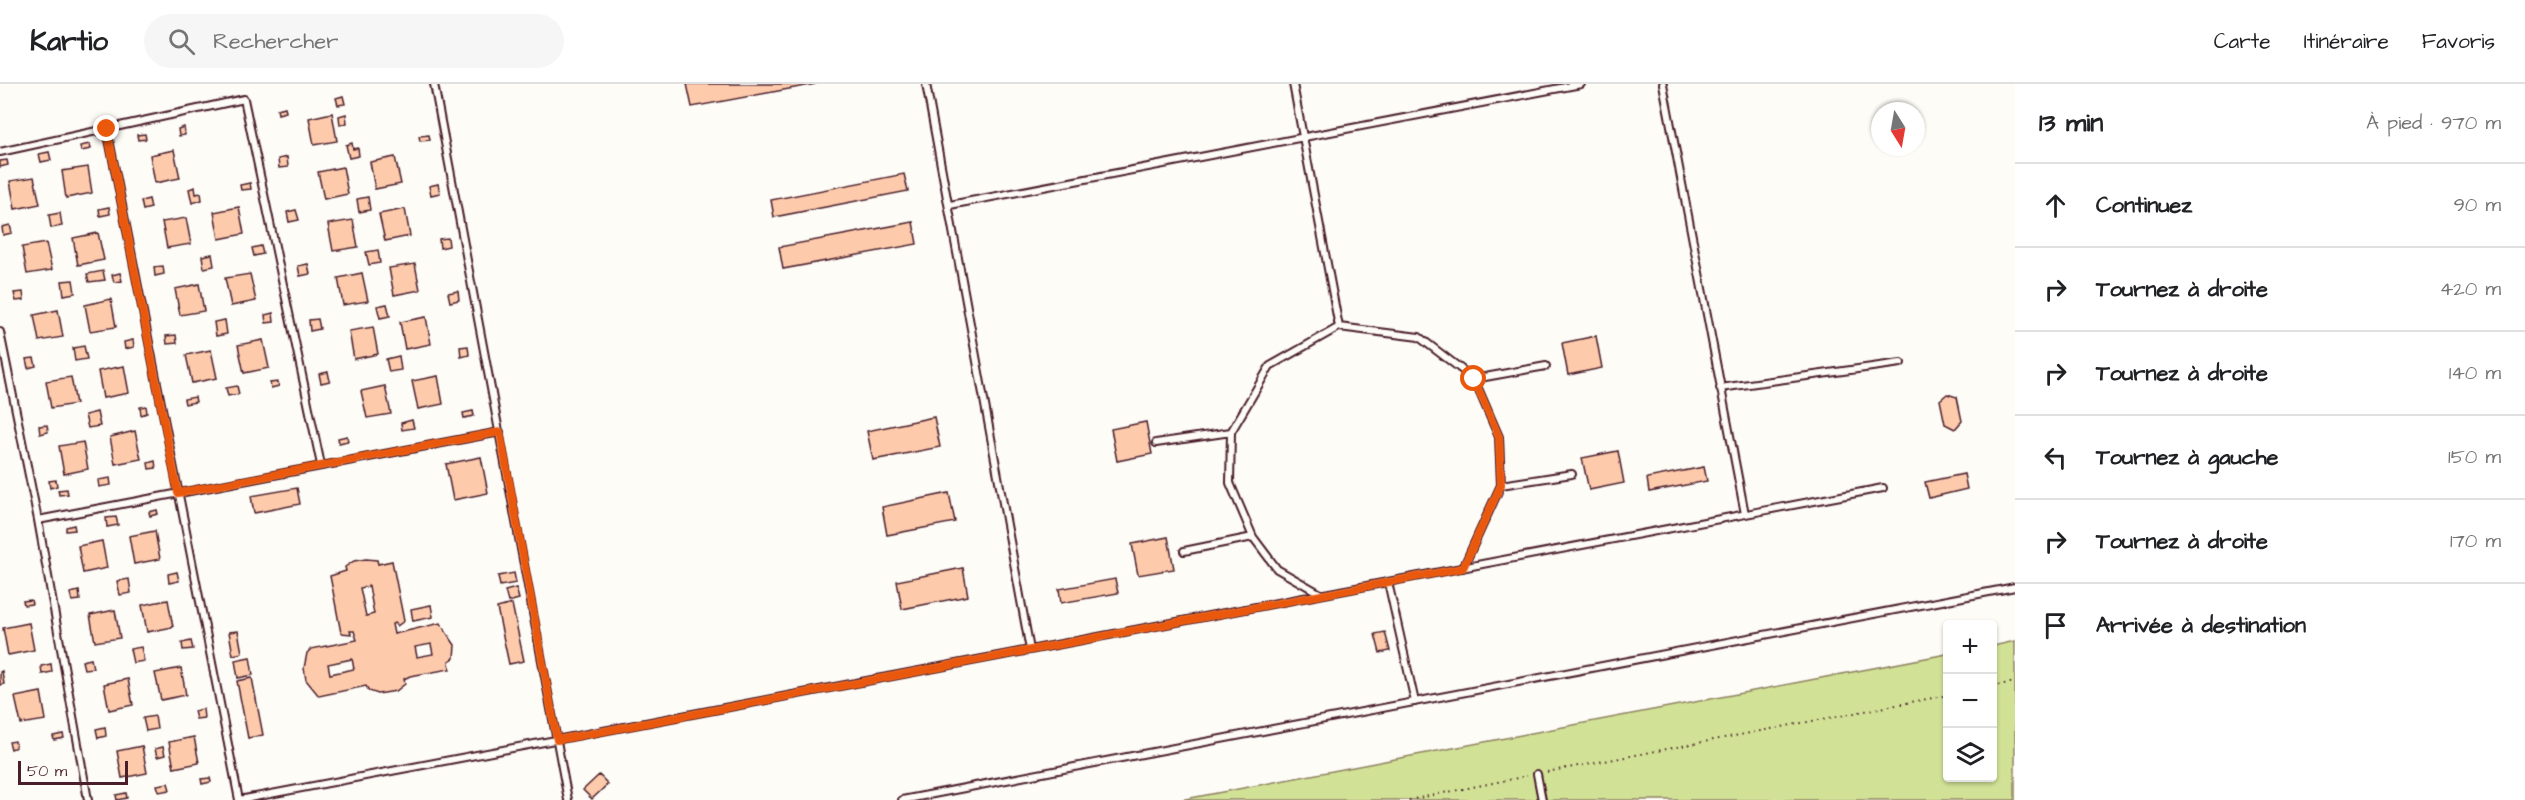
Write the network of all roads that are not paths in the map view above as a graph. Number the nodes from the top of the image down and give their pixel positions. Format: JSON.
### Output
{"nodes":[{"id":1,"x":434,"y":84,"type":"edge"},
{"id":2,"x":926,"y":84,"type":"edge"},
{"id":3,"x":1293,"y":84,"type":"edge"},
{"id":4,"x":1581,"y":84,"type":"edge"},
{"id":5,"x":1663,"y":84,"type":"edge"},
{"id":6,"x":107,"y":129,"type":"junction"},
{"id":7,"x":1303,"y":137,"type":"junction"},
{"id":8,"x":0,"y":152,"type":"edge"},
{"id":9,"x":950,"y":205,"type":"junction"},
{"id":10,"x":1339,"y":327,"type":"junction"},
{"id":11,"x":0,"y":332,"type":"edge"},
{"id":12,"x":1901,"y":363,"type":"dead end"},
{"id":13,"x":1546,"y":366,"type":"dead end"},
{"id":14,"x":1474,"y":379,"type":"junction"},
{"id":15,"x":1720,"y":388,"type":"junction"},
{"id":16,"x":500,"y":432,"type":"junction"},
{"id":17,"x":1231,"y":432,"type":"junction"},
{"id":18,"x":1156,"y":443,"type":"dead end"},
{"id":19,"x":321,"y":465,"type":"junction"},
{"id":20,"x":1572,"y":474,"type":"dead end"},
{"id":21,"x":1501,"y":485,"type":"junction"},
{"id":22,"x":1883,"y":488,"type":"dead end"},
{"id":23,"x":178,"y":493,"type":"junction"},
{"id":24,"x":1744,"y":514,"type":"junction"},
{"id":25,"x":38,"y":520,"type":"junction"},
{"id":26,"x":1253,"y":537,"type":"junction"},
{"id":27,"x":1184,"y":551,"type":"dead end"},
{"id":28,"x":1463,"y":568,"type":"junction"},
{"id":29,"x":1388,"y":582,"type":"junction"},
{"id":30,"x":2015,"y":587,"type":"edge"},
{"id":31,"x":1321,"y":595,"type":"junction"},
{"id":32,"x":1030,"y":650,"type":"junction"},
{"id":33,"x":1415,"y":702,"type":"junction"},
{"id":34,"x":557,"y":740,"type":"junction"},
{"id":35,"x":1537,"y":774,"type":"road end"},
{"id":36,"x":88,"y":800,"type":"edge"},
{"id":37,"x":239,"y":800,"type":"edge"},
{"id":38,"x":568,"y":800,"type":"edge"},
{"id":39,"x":902,"y":800,"type":"edge"},
{"id":40,"x":1542,"y":800,"type":"edge"}],
"edges":[{"from":1,"to":16,"type":"lane"},
{"from":2,"to":9,"type":"lane"},
{"from":3,"to":7,"type":"lane"},
{"from":4,"to":7,"type":"lane"},
{"from":5,"to":15,"type":"lane"},
{"from":6,"to":8,"type":"lane"},
{"from":6,"to":19,"type":"lane"},
{"from":6,"to":23,"type":"lane"},
{"from":7,"to":9,"type":"lane"},
{"from":7,"to":10,"type":"lane"},
{"from":9,"to":32,"type":"lane"},
{"from":10,"to":14,"type":"lane"},
{"from":10,"to":17,"type":"lane"},
{"from":11,"to":25,"type":"lane"},
{"from":12,"to":15,"type":"lane"},
{"from":13,"to":14,"type":"lane"},
{"from":14,"to":21,"type":"lane"},
{"from":15,"to":24,"type":"lane"},
{"from":16,"to":19,"type":"lane"},
{"from":16,"to":34,"type":"lane"},
{"from":17,"to":18,"type":"lane"},
{"from":17,"to":26,"type":"lane"},
{"from":19,"to":23,"type":"lane"},
{"from":20,"to":21,"type":"lane"},
{"from":21,"to":28,"type":"lane"},
{"from":22,"to":24,"type":"lane"},
{"from":23,"to":25,"type":"lane"},
{"from":23,"to":37,"type":"lane"},
{"from":24,"to":28,"type":"lane"},
{"from":25,"to":36,"type":"lane"},
{"from":26,"to":27,"type":"lane"},
{"from":26,"to":31,"type":"lane"},
{"from":28,"to":29,"type":"lane"},
{"from":29,"to":31,"type":"lane"},
{"from":29,"to":33,"type":"lane"},
{"from":30,"to":33,"type":"lane"},
{"from":31,"to":32,"type":"lane"},
{"from":32,"to":34,"type":"lane"},
{"from":33,"to":39,"type":"lane"},
{"from":34,"to":37,"type":"lane"},
{"from":34,"to":38,"type":"lane"},
{"from":35,"to":40,"type":"lane"}]}
